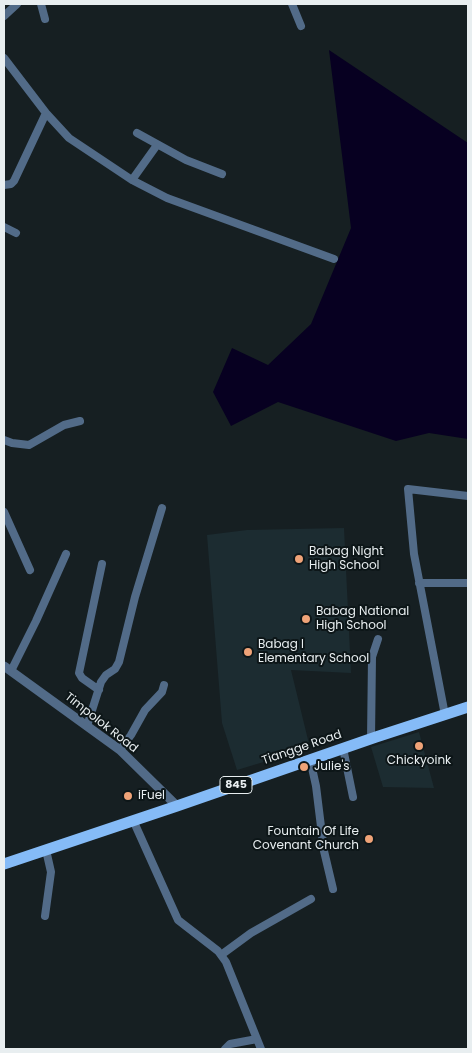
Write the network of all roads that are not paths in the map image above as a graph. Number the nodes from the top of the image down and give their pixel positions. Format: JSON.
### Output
{"nodes":[{"id":1,"x":17,"y":4,"type":"edge"},
{"id":2,"x":41,"y":4,"type":"edge"},
{"id":3,"x":292,"y":4,"type":"edge"},
{"id":4,"x":4,"y":16,"type":"edge"},
{"id":5,"x":45,"y":19,"type":"dead end"},
{"id":6,"x":302,"y":26,"type":"dead end"},
{"id":7,"x":4,"y":58,"type":"edge"},
{"id":8,"x":46,"y":113,"type":"junction"},
{"id":9,"x":137,"y":133,"type":"dead end"},
{"id":10,"x":157,"y":145,"type":"junction"},
{"id":11,"x":222,"y":174,"type":"dead end"},
{"id":12,"x":132,"y":180,"type":"junction"},
{"id":13,"x":4,"y":185,"type":"edge"},
{"id":14,"x":4,"y":227,"type":"edge"},
{"id":15,"x":16,"y":233,"type":"dead end"},
{"id":16,"x":334,"y":259,"type":"dead end"},
{"id":17,"x":80,"y":421,"type":"dead end"},
{"id":18,"x":4,"y":440,"type":"edge"},
{"id":19,"x":468,"y":496,"type":"edge"},
{"id":20,"x":162,"y":508,"type":"dead end"},
{"id":21,"x":4,"y":512,"type":"edge"},
{"id":22,"x":66,"y":554,"type":"dead end"},
{"id":23,"x":102,"y":564,"type":"dead end"},
{"id":24,"x":30,"y":570,"type":"dead end"},
{"id":25,"x":419,"y":583,"type":"junction"},
{"id":26,"x":468,"y":583,"type":"edge"},
{"id":27,"x":378,"y":639,"type":"dead end"},
{"id":28,"x":8,"y":668,"type":"edge"},
{"id":29,"x":164,"y":686,"type":"dead end"},
{"id":30,"x":99,"y":690,"type":"junction"},
{"id":31,"x":468,"y":707,"type":"edge"},
{"id":32,"x":445,"y":714,"type":"junction"},
{"id":33,"x":87,"y":726,"type":"junction"},
{"id":34,"x":371,"y":739,"type":"junction"},
{"id":35,"x":343,"y":748,"type":"junction"},
{"id":36,"x":120,"y":750,"type":"junction"},
{"id":37,"x":310,"y":759,"type":"junction"},
{"id":38,"x":353,"y":797,"type":"dead end"},
{"id":39,"x":177,"y":806,"type":"junction"},
{"id":40,"x":133,"y":820,"type":"junction"},
{"id":41,"x":46,"y":850,"type":"junction"},
{"id":42,"x":4,"y":864,"type":"edge"},
{"id":43,"x":333,"y":889,"type":"dead end"},
{"id":44,"x":311,"y":899,"type":"dead end"},
{"id":45,"x":45,"y":916,"type":"dead end"},
{"id":46,"x":221,"y":955,"type":"junction"},
{"id":47,"x":257,"y":1039,"type":"junction"},
{"id":48,"x":224,"y":1049,"type":"edge"},
{"id":49,"x":261,"y":1049,"type":"edge"}],
"edges":[{"from":1,"to":4,"type":"street"},
{"from":2,"to":5,"type":"street"},
{"from":3,"to":6,"type":"street"},
{"from":7,"to":8,"type":"street"},
{"from":8,"to":12,"type":"street"},
{"from":8,"to":13,"type":"street"},
{"from":9,"to":10,"type":"street"},
{"from":10,"to":11,"type":"street"},
{"from":10,"to":12,"type":"street"},
{"from":12,"to":16,"type":"street"},
{"from":14,"to":15,"type":"street"},
{"from":17,"to":18,"type":"street"},
{"from":19,"to":25,"type":"street"},
{"from":20,"to":30,"type":"street"},
{"from":21,"to":24,"type":"street"},
{"from":22,"to":28,"type":"street"},
{"from":23,"to":30,"type":"street"},
{"from":25,"to":26,"type":"street"},
{"from":25,"to":32,"type":"street"},
{"from":27,"to":34,"type":"street"},
{"from":28,"to":33,"type":"street","name":"Timpolok Road"},
{"from":29,"to":36,"type":"street"},
{"from":30,"to":33,"type":"street"},
{"from":31,"to":32,"type":"main road","name":"Tiangge Road","number":"845"},
{"from":32,"to":34,"type":"main road","name":"Tiangge Road","number":"845"},
{"from":33,"to":36,"type":"street","name":"Timpolok Road"},
{"from":34,"to":35,"type":"main road","name":"Tiangge Road","number":"845"},
{"from":35,"to":37,"type":"main road","name":"Tiangge Road","number":"845"},
{"from":35,"to":38,"type":"street"},
{"from":36,"to":39,"type":"street","name":"Timpolok Road"},
{"from":37,"to":39,"type":"main road","name":"Tiangge Road","number":"845"},
{"from":37,"to":43,"type":"street"},
{"from":39,"to":40,"type":"main road","name":"Tiangge Road","number":"845"},
{"from":40,"to":41,"type":"main road","name":"Tiangge Road","number":"845"},
{"from":40,"to":46,"type":"street"},
{"from":41,"to":42,"type":"main road","name":"Tiangge Road","number":"845"},
{"from":41,"to":45,"type":"street"},
{"from":44,"to":46,"type":"street"},
{"from":46,"to":47,"type":"street"},
{"from":47,"to":48,"type":"street"},
{"from":47,"to":49,"type":"street"}]}
